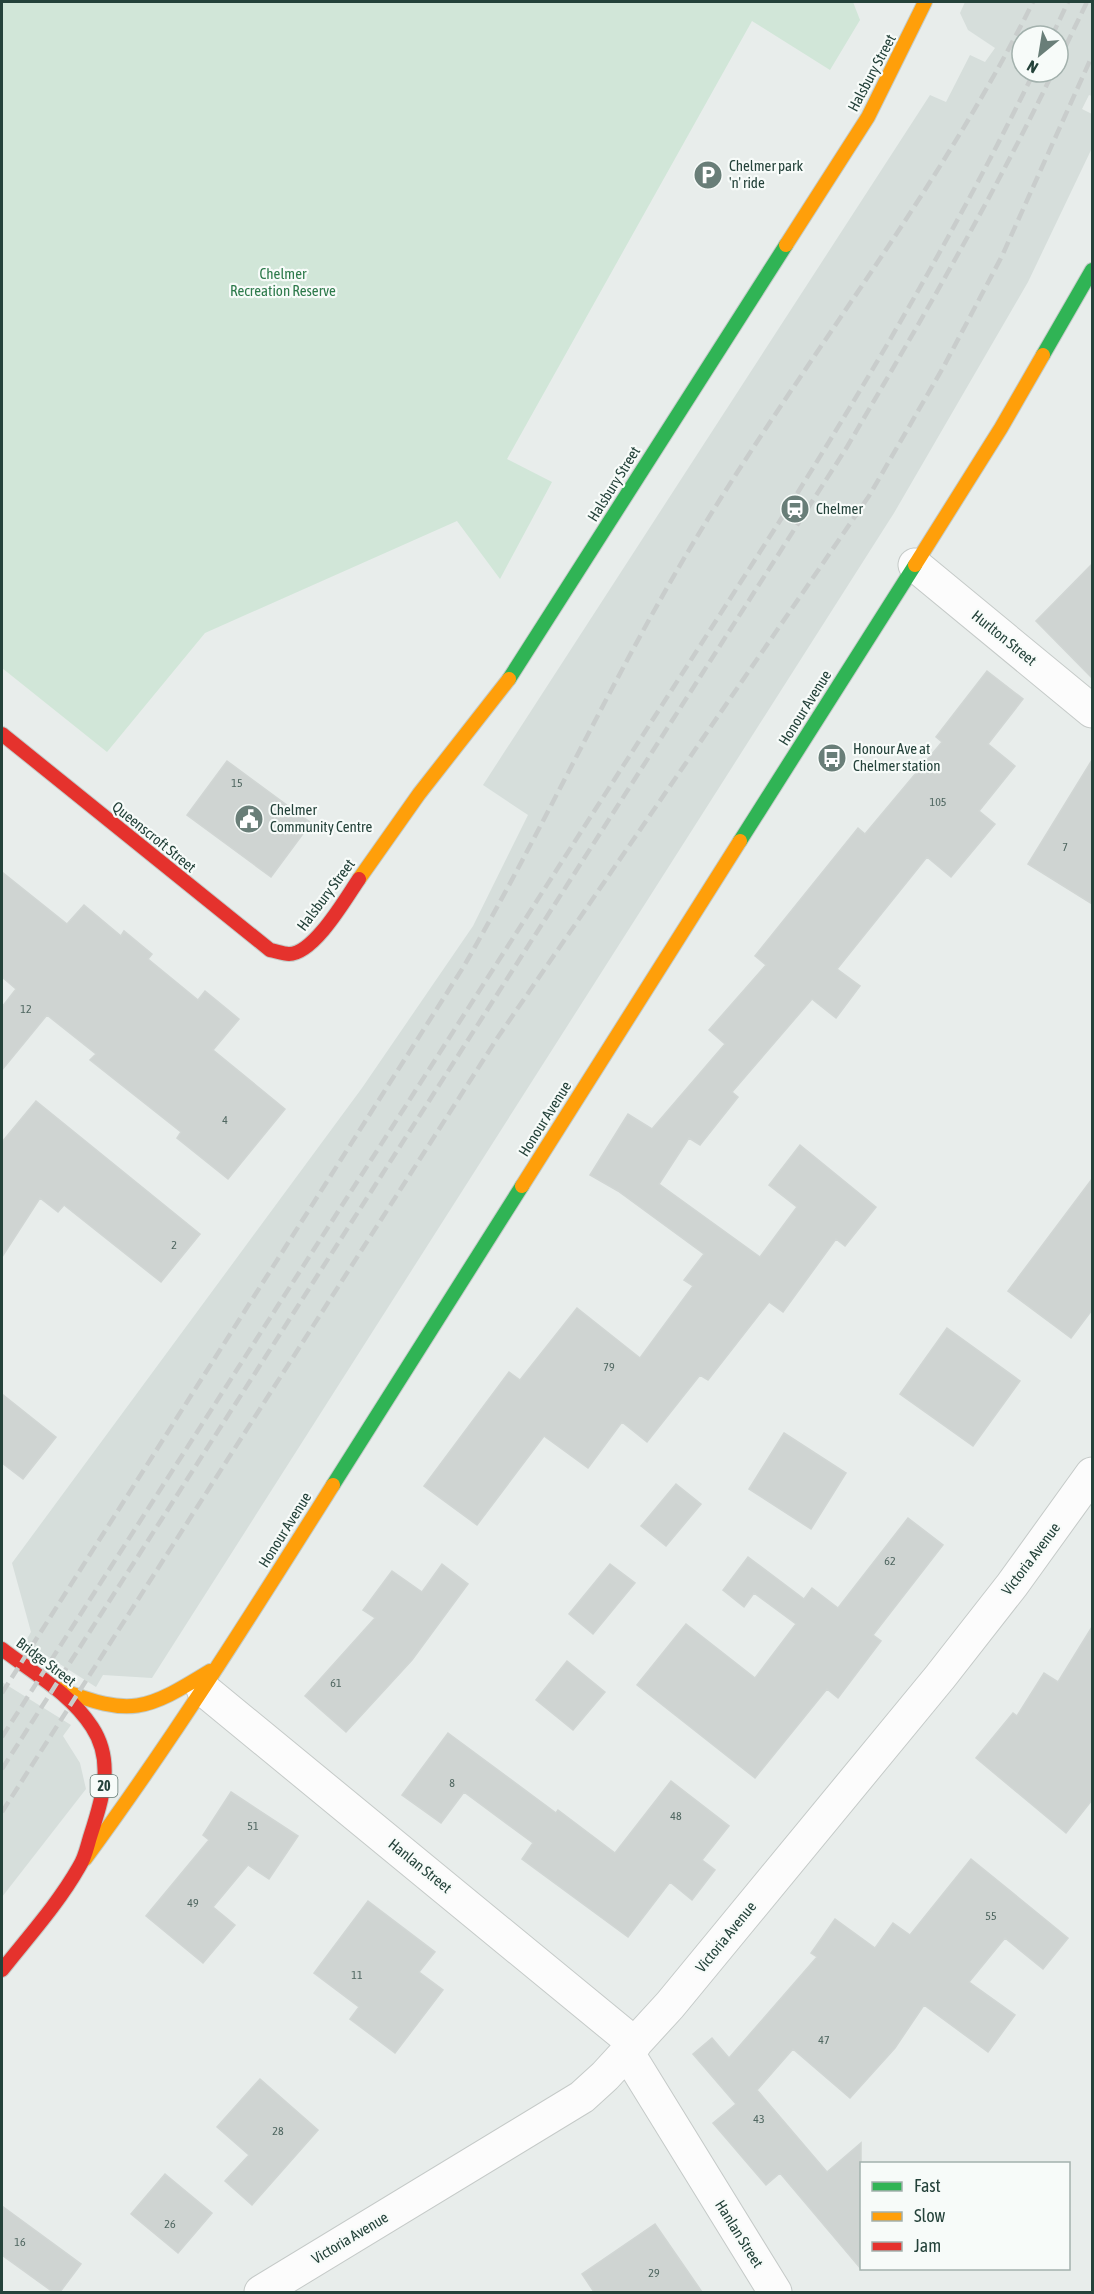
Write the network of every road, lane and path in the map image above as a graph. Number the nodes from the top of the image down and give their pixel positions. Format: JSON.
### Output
{"nodes":[{"id":1,"x":925,"y":2,"type":"edge"},
{"id":2,"x":1092,"y":270,"type":"edge"},
{"id":3,"x":915,"y":566,"type":"junction"},
{"id":4,"x":1092,"y":711,"type":"edge"},
{"id":5,"x":2,"y":734,"type":"edge"},
{"id":6,"x":291,"y":954,"type":"joint"},
{"id":7,"x":1092,"y":1474,"type":"edge"},
{"id":8,"x":2,"y":1649,"type":"edge"},
{"id":9,"x":211,"y":1677,"type":"junction"},
{"id":10,"x":59,"y":1689,"type":"junction"},
{"id":11,"x":80,"y":1867,"type":"junction"},
{"id":12,"x":2,"y":1970,"type":"edge"},
{"id":13,"x":631,"y":2048,"type":"junction"},
{"id":14,"x":261,"y":2292,"type":"edge"},
{"id":15,"x":775,"y":2292,"type":"edge"}],
"edges":[{"from":1,"to":6,"type":"main road","name":"Halsbury Street"},
{"from":2,"to":3,"type":"main road","name":"Honour Avenue"},
{"from":3,"to":4,"type":"street","name":"Hurlton Street"},
{"from":3,"to":9,"type":"main road","name":"Honour Avenue"},
{"from":5,"to":6,"type":"main road","name":"Queenscroft Street"},
{"from":7,"to":13,"type":"street","name":"Victoria Avenue"},
{"from":8,"to":10,"type":"main road","name":"Bridge Street","number":"20"},
{"from":9,"to":10,"type":"main road"},
{"from":9,"to":11,"type":"main road","name":"Honour Avenue"},
{"from":9,"to":13,"type":"street","name":"Hanlan Street"},
{"from":10,"to":11,"type":"main road","name":"Bridge Street","number":"20"},
{"from":11,"to":12,"type":"main road","name":"Honour Avenue","number":"20"},
{"from":13,"to":14,"type":"street","name":"Victoria Avenue"},
{"from":13,"to":15,"type":"street","name":"Hanlan Street"}]}
